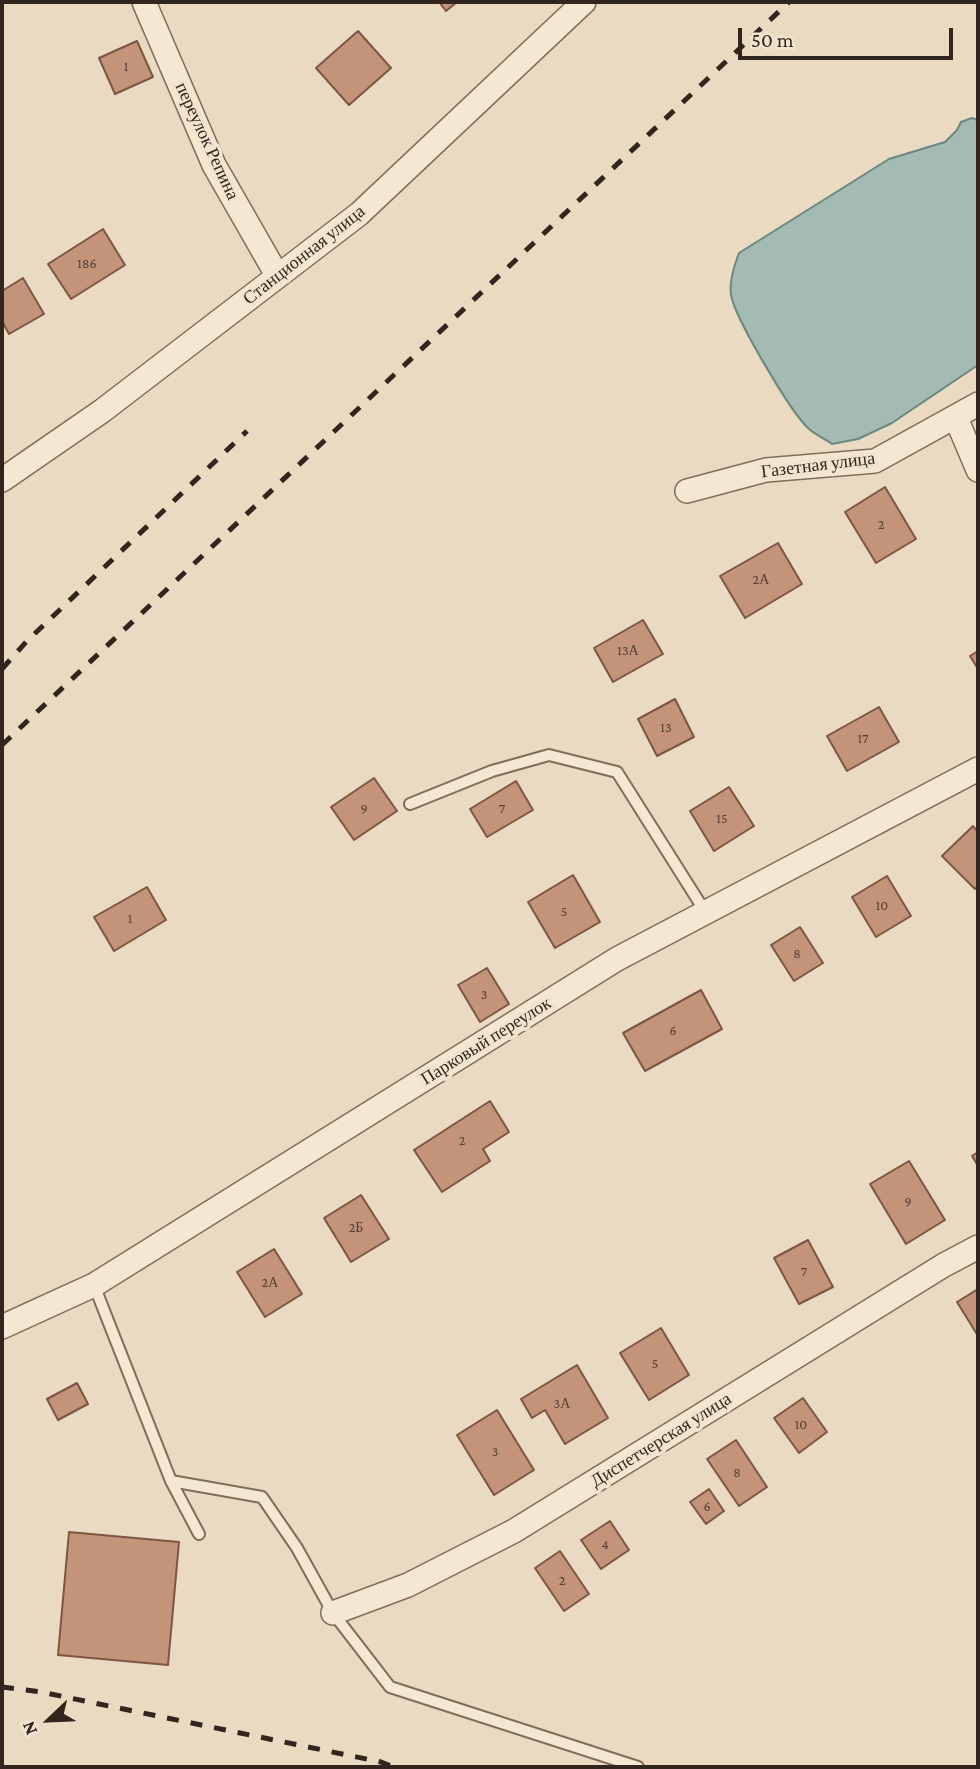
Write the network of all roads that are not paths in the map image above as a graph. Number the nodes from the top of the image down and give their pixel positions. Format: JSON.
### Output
{"nodes":[{"id":1,"x":145,"y":2,"type":"edge"},
{"id":2,"x":584,"y":2,"type":"edge"},
{"id":3,"x":277,"y":275,"type":"junction"},
{"id":4,"x":978,"y":404,"type":"edge"},
{"id":5,"x":956,"y":418,"type":"junction"},
{"id":6,"x":978,"y":470,"type":"edge"},
{"id":7,"x":2,"y":480,"type":"edge"},
{"id":8,"x":687,"y":491,"type":"dead end"},
{"id":9,"x":978,"y":769,"type":"edge"},
{"id":10,"x":410,"y":804,"type":"dead end"},
{"id":11,"x":706,"y":913,"type":"junction"},
{"id":12,"x":978,"y":1247,"type":"edge"},
{"id":13,"x":94,"y":1285,"type":"junction"},
{"id":14,"x":2,"y":1327,"type":"edge"},
{"id":15,"x":171,"y":1481,"type":"junction"},
{"id":16,"x":200,"y":1534,"type":"dead end"},
{"id":17,"x":333,"y":1613,"type":"junction"},
{"id":18,"x":638,"y":1767,"type":"edge"}],
"edges":[{"from":1,"to":3,"type":"street","name":"переулок Репина"},
{"from":2,"to":3,"type":"street","name":"Станционная улица"},
{"from":3,"to":7,"type":"street","name":"Станционная улица"},
{"from":4,"to":5,"type":"street","name":"Газетная улица"},
{"from":5,"to":6,"type":"street"},
{"from":5,"to":8,"type":"street","name":"Газетная улица"},
{"from":9,"to":11,"type":"street","name":"Парковый переулок"},
{"from":10,"to":11,"type":"lane"},
{"from":11,"to":13,"type":"street","name":"Парковый переулок"},
{"from":12,"to":17,"type":"street","name":"Диспетчерская улица"},
{"from":13,"to":14,"type":"street","name":"Парковый переулок"},
{"from":13,"to":15,"type":"lane"},
{"from":15,"to":16,"type":"lane"},
{"from":15,"to":17,"type":"lane"},
{"from":17,"to":18,"type":"lane"}]}
